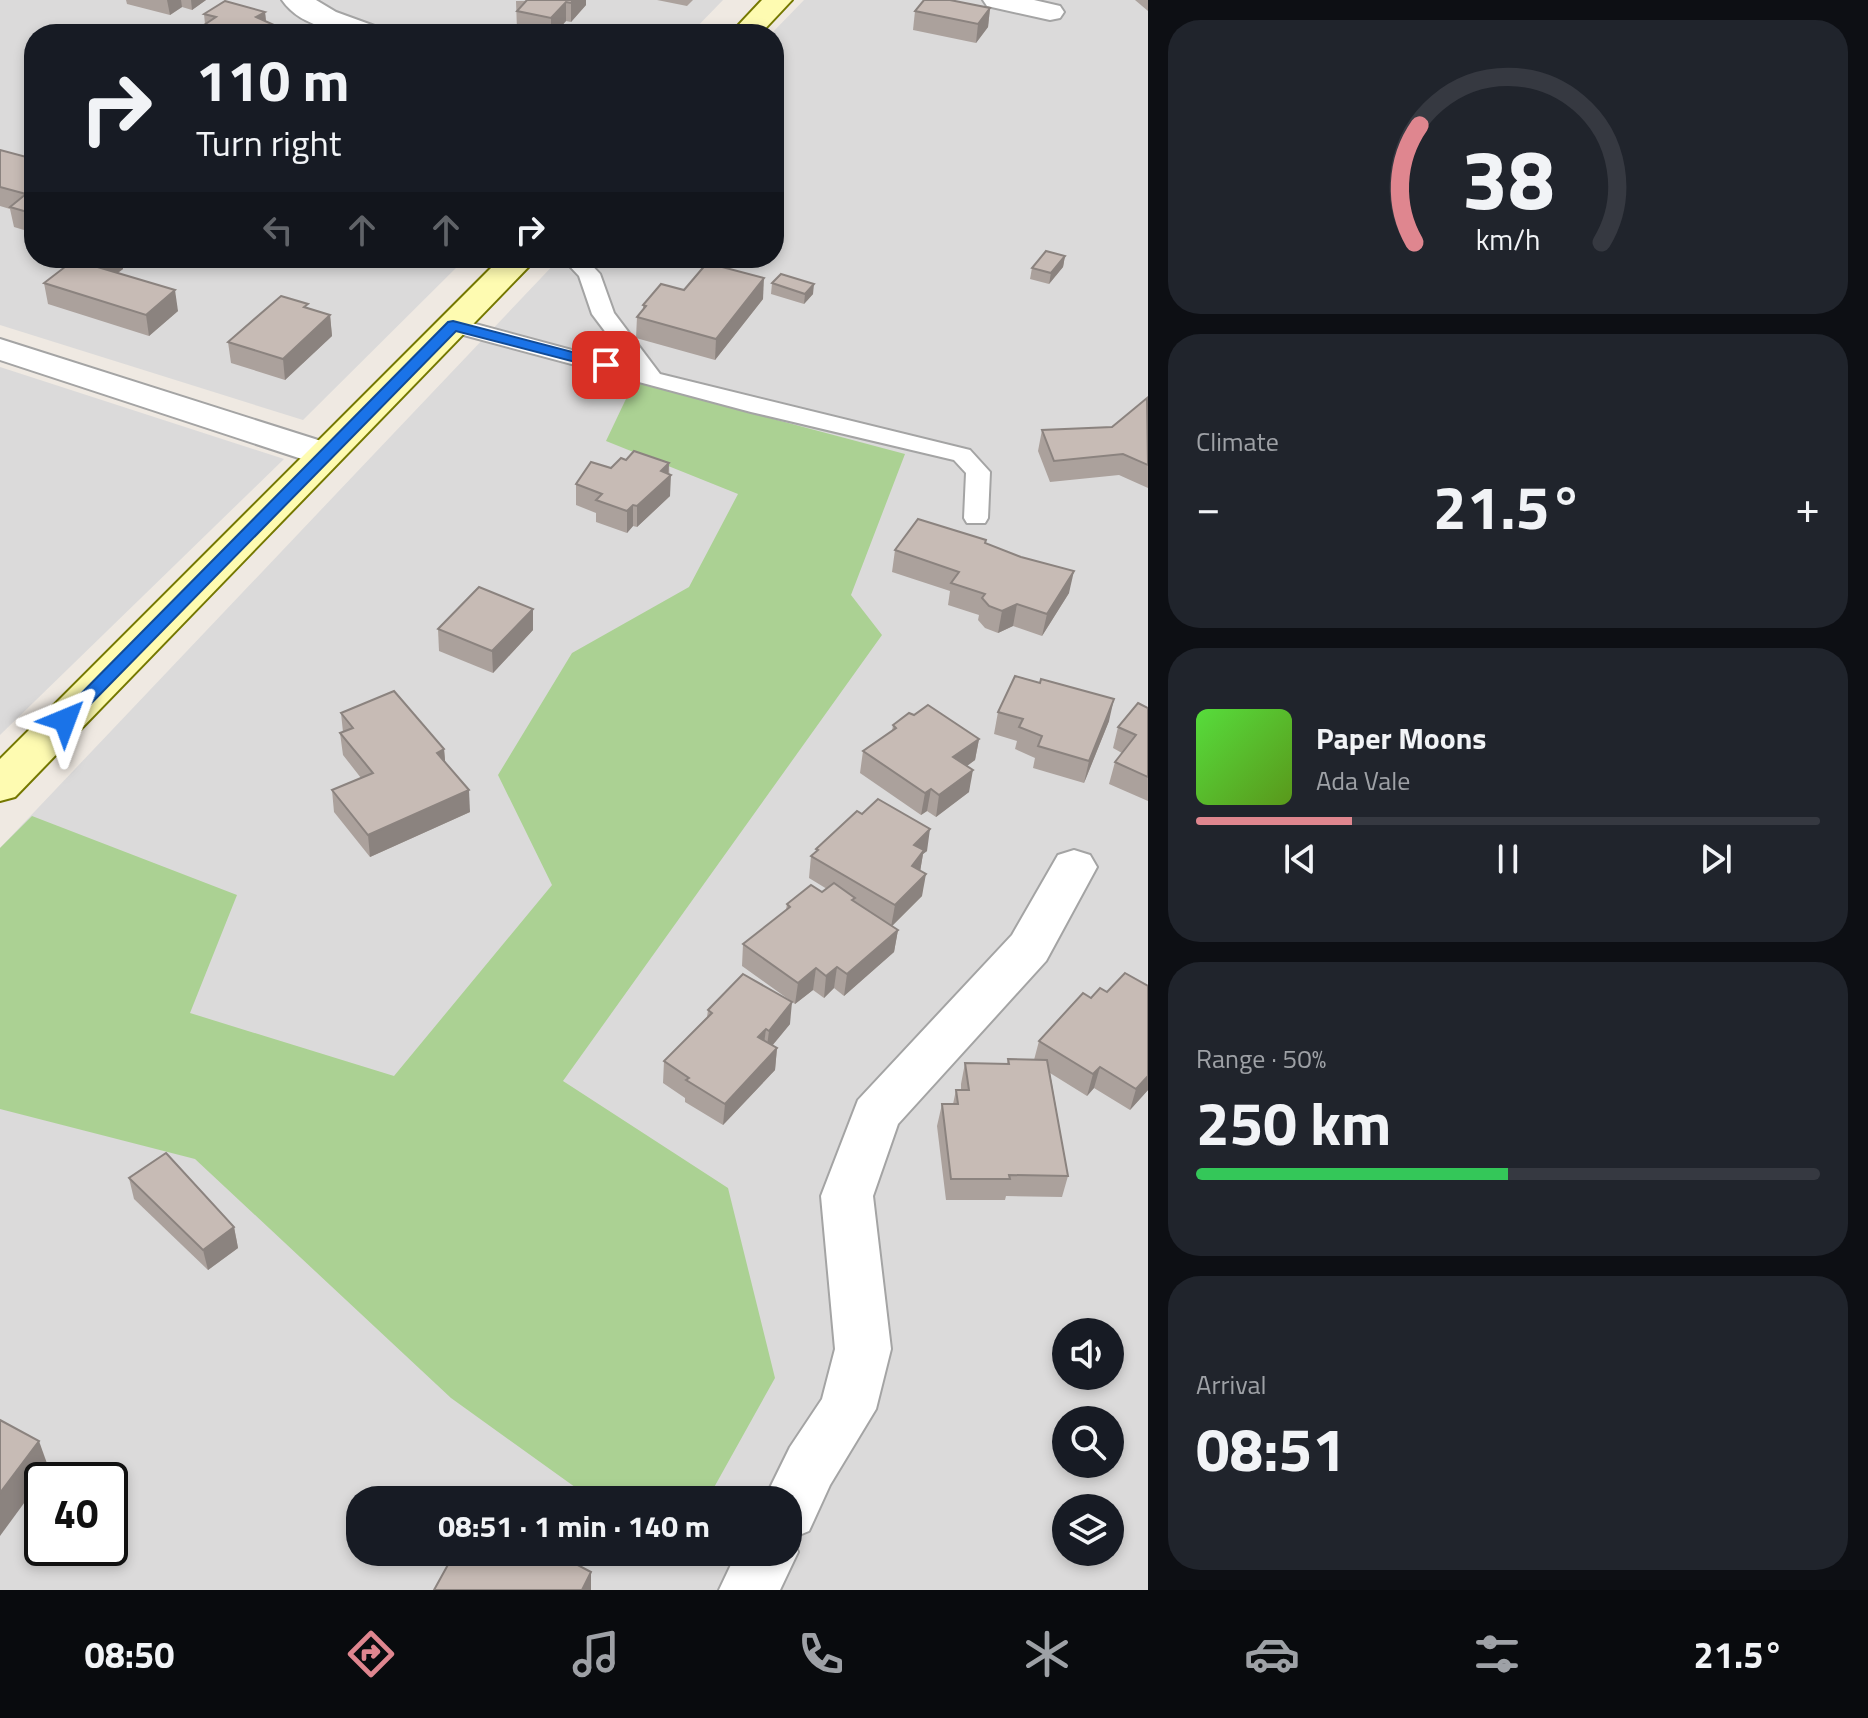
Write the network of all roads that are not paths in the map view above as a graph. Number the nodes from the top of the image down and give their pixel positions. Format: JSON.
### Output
{"nodes":[{"id":1,"x":296,"y":0,"type":"edge"},
{"id":2,"x":778,"y":0,"type":"edge"},
{"id":3,"x":997,"y":0,"type":"edge"},
{"id":4,"x":1050,"y":12,"type":"dead end"},
{"id":5,"x":342,"y":24,"type":"edge"},
{"id":6,"x":754,"y":24,"type":"edge"},
{"id":7,"x":510,"y":268,"type":"edge"},
{"id":8,"x":583,"y":268,"type":"edge"},
{"id":9,"x":453,"y":325,"type":"junction"},
{"id":10,"x":0,"y":349,"type":"edge"},
{"id":11,"x":652,"y":378,"type":"junction"},
{"id":12,"x":324,"y":454,"type":"junction"},
{"id":13,"x":976,"y":518,"type":"dead end"},
{"id":14,"x":0,"y":786,"type":"edge"},
{"id":15,"x":1074,"y":867,"type":"dead end"},
{"id":16,"x":800,"y":1486,"type":"edge"},
{"id":17,"x":761,"y":1566,"type":"edge"},
{"id":18,"x":749,"y":1590,"type":"edge"}],
"edges":[{"from":1,"to":5,"type":"street"},
{"from":2,"to":6,"type":"street"},
{"from":3,"to":4,"type":"street"},
{"from":7,"to":9,"type":"street"},
{"from":8,"to":11,"type":"lane"},
{"from":9,"to":11,"type":"lane"},
{"from":9,"to":12,"type":"street"},
{"from":10,"to":12,"type":"street"},
{"from":11,"to":13,"type":"lane"},
{"from":12,"to":14,"type":"street"},
{"from":15,"to":16,"type":"street"},
{"from":17,"to":18,"type":"street"}]}
